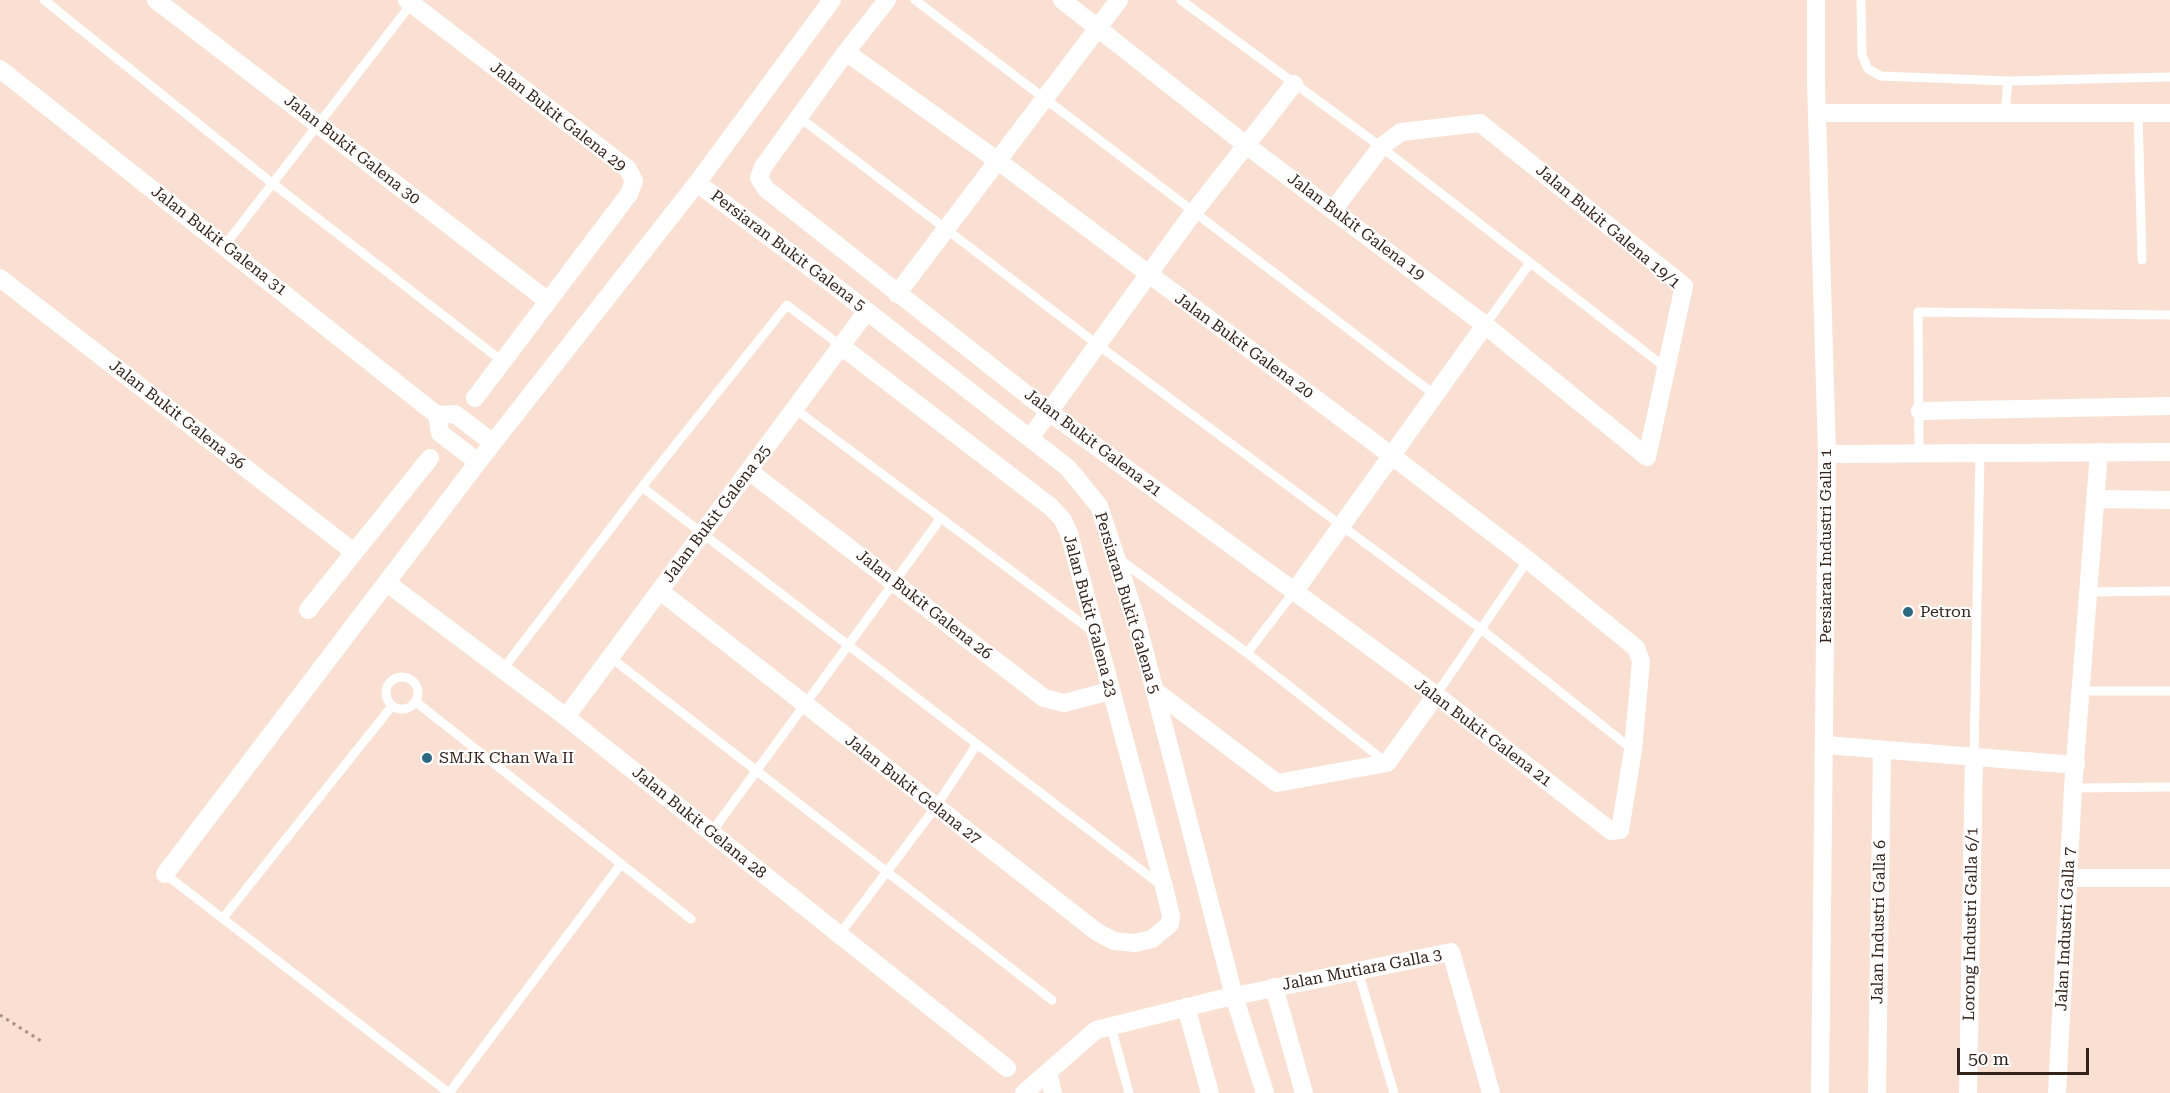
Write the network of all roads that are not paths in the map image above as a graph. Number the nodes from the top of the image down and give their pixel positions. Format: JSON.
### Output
{"nodes":[{"id":1,"x":44,"y":0,"type":"edge"},
{"id":2,"x":156,"y":0,"type":"edge"},
{"id":3,"x":832,"y":0,"type":"edge"},
{"id":4,"x":887,"y":0,"type":"edge"},
{"id":5,"x":915,"y":0,"type":"edge"},
{"id":6,"x":1062,"y":0,"type":"edge"},
{"id":7,"x":1119,"y":0,"type":"edge"},
{"id":8,"x":1181,"y":0,"type":"edge"},
{"id":9,"x":1816,"y":0,"type":"edge"},
{"id":10,"x":1861,"y":0,"type":"edge"},
{"id":11,"x":410,"y":2,"type":"edge"},
{"id":12,"x":1099,"y":29,"type":"junction"},
{"id":13,"x":846,"y":52,"type":"junction"},
{"id":14,"x":0,"y":69,"type":"edge"},
{"id":15,"x":2170,"y":76,"type":"edge"},
{"id":16,"x":2008,"y":81,"type":"junction"},
{"id":17,"x":1294,"y":84,"type":"junction"},
{"id":18,"x":1044,"y":99,"type":"junction"},
{"id":19,"x":1817,"y":113,"type":"junction"},
{"id":20,"x":2006,"y":113,"type":"junction"},
{"id":21,"x":2138,"y":113,"type":"junction"},
{"id":22,"x":2170,"y":113,"type":"edge"},
{"id":23,"x":799,"y":117,"type":"junction"},
{"id":24,"x":319,"y":124,"type":"junction"},
{"id":25,"x":1246,"y":145,"type":"junction"},
{"id":26,"x":1381,"y":147,"type":"junction"},
{"id":27,"x":998,"y":161,"type":"junction"},
{"id":28,"x":272,"y":183,"type":"junction"},
{"id":29,"x":697,"y":183,"type":"junction"},
{"id":30,"x":1334,"y":209,"type":"junction"},
{"id":31,"x":1193,"y":213,"type":"junction"},
{"id":32,"x":946,"y":229,"type":"junction"},
{"id":33,"x":225,"y":245,"type":"junction"},
{"id":34,"x":2142,"y":260,"type":"dead end"},
{"id":35,"x":1530,"y":263,"type":"junction"},
{"id":36,"x":1149,"y":276,"type":"junction"},
{"id":37,"x":0,"y":278,"type":"edge"},
{"id":38,"x":897,"y":294,"type":"junction"},
{"id":39,"x":548,"y":301,"type":"junction"},
{"id":40,"x":867,"y":311,"type":"junction"},
{"id":41,"x":2170,"y":315,"type":"edge"},
{"id":42,"x":1485,"y":326,"type":"junction"},
{"id":43,"x":1098,"y":345,"type":"junction"},
{"id":44,"x":841,"y":346,"type":"junction"},
{"id":45,"x":502,"y":361,"type":"junction"},
{"id":46,"x":1666,"y":368,"type":"junction"},
{"id":47,"x":1435,"y":395,"type":"junction"},
{"id":48,"x":475,"y":398,"type":"dead end"},
{"id":49,"x":2170,"y":406,"type":"edge"},
{"id":50,"x":795,"y":409,"type":"junction"},
{"id":51,"x":1920,"y":411,"type":"junction"},
{"id":52,"x":1049,"y":412,"type":"junction"},
{"id":53,"x":437,"y":414,"type":"junction"},
{"id":54,"x":1030,"y":438,"type":"junction"},
{"id":55,"x":493,"y":443,"type":"junction"},
{"id":56,"x":2099,"y":452,"type":"junction"},
{"id":57,"x":2170,"y":452,"type":"edge"},
{"id":58,"x":1919,"y":453,"type":"junction"},
{"id":59,"x":1980,"y":453,"type":"junction"},
{"id":60,"x":1827,"y":454,"type":"junction"},
{"id":61,"x":1392,"y":456,"type":"junction"},
{"id":62,"x":430,"y":458,"type":"dead end"},
{"id":63,"x":1647,"y":458,"type":"joint"},
{"id":64,"x":478,"y":462,"type":"junction"},
{"id":65,"x":749,"y":471,"type":"junction"},
{"id":66,"x":642,"y":487,"type":"junction"},
{"id":67,"x":2095,"y":499,"type":"junction"},
{"id":68,"x":2170,"y":500,"type":"edge"},
{"id":69,"x":941,"y":519,"type":"junction"},
{"id":70,"x":1341,"y":526,"type":"junction"},
{"id":71,"x":702,"y":534,"type":"junction"},
{"id":72,"x":354,"y":552,"type":"junction"},
{"id":73,"x":1114,"y":556,"type":"junction"},
{"id":74,"x":1528,"y":560,"type":"junction"},
{"id":75,"x":387,"y":583,"type":"junction"},
{"id":76,"x":895,"y":584,"type":"junction"},
{"id":77,"x":660,"y":591,"type":"junction"},
{"id":78,"x":2170,"y":591,"type":"edge"},
{"id":79,"x":1294,"y":592,"type":"junction"},
{"id":80,"x":2088,"y":592,"type":"junction"},
{"id":81,"x":308,"y":610,"type":"dead end"},
{"id":82,"x":1481,"y":629,"type":"junction"},
{"id":83,"x":1097,"y":634,"type":"junction"},
{"id":84,"x":850,"y":647,"type":"junction"},
{"id":85,"x":1247,"y":653,"type":"junction"},
{"id":86,"x":610,"y":657,"type":"junction"},
{"id":87,"x":503,"y":669,"type":"junction"},
{"id":88,"x":1110,"y":691,"type":"junction"},
{"id":89,"x":1155,"y":691,"type":"junction"},
{"id":90,"x":2080,"y":691,"type":"junction"},
{"id":91,"x":2170,"y":691,"type":"edge"},
{"id":92,"x":1436,"y":695,"type":"junction"},
{"id":93,"x":416,"y":702,"type":"junction"},
{"id":94,"x":392,"y":706,"type":"junction"},
{"id":95,"x":805,"y":706,"type":"junction"},
{"id":96,"x":566,"y":717,"type":"junction"},
{"id":97,"x":977,"y":744,"type":"junction"},
{"id":98,"x":1826,"y":746,"type":"junction"},
{"id":99,"x":1633,"y":750,"type":"junction"},
{"id":100,"x":1882,"y":751,"type":"junction"},
{"id":101,"x":1974,"y":755,"type":"junction"},
{"id":102,"x":1387,"y":763,"type":"junction"},
{"id":103,"x":2076,"y":765,"type":"junction"},
{"id":104,"x":757,"y":771,"type":"junction"},
{"id":105,"x":2170,"y":787,"type":"edge"},
{"id":106,"x":2073,"y":788,"type":"junction"},
{"id":107,"x":935,"y":808,"type":"junction"},
{"id":108,"x":711,"y":832,"type":"junction"},
{"id":109,"x":621,"y":864,"type":"junction"},
{"id":110,"x":887,"y":872,"type":"junction"},
{"id":111,"x":165,"y":874,"type":"joint"},
{"id":112,"x":2068,"y":878,"type":"junction"},
{"id":113,"x":2170,"y":878,"type":"edge"},
{"id":114,"x":1164,"y":887,"type":"junction"},
{"id":115,"x":1171,"y":916,"type":"joint"},
{"id":116,"x":223,"y":918,"type":"junction"},
{"id":117,"x":691,"y":919,"type":"dead end"},
{"id":118,"x":839,"y":935,"type":"junction"},
{"id":119,"x":1358,"y":971,"type":"junction"},
{"id":120,"x":1274,"y":987,"type":"junction"},
{"id":121,"x":1234,"y":996,"type":"junction"},
{"id":122,"x":1052,"y":1000,"type":"dead end"},
{"id":123,"x":1186,"y":1007,"type":"junction"},
{"id":124,"x":1111,"y":1026,"type":"junction"},
{"id":125,"x":1007,"y":1068,"type":"dead end"},
{"id":126,"x":1048,"y":1072,"type":"junction"},
{"id":127,"x":1024,"y":1093,"type":"edge"},
{"id":128,"x":1053,"y":1093,"type":"edge"},
{"id":129,"x":1130,"y":1093,"type":"edge"},
{"id":130,"x":1210,"y":1093,"type":"edge"},
{"id":131,"x":1265,"y":1093,"type":"edge"},
{"id":132,"x":1304,"y":1093,"type":"edge"},
{"id":133,"x":1394,"y":1093,"type":"edge"},
{"id":134,"x":1491,"y":1093,"type":"edge"},
{"id":135,"x":1820,"y":1093,"type":"edge"},
{"id":136,"x":1877,"y":1093,"type":"edge"},
{"id":137,"x":1968,"y":1093,"type":"edge"},
{"id":138,"x":2057,"y":1093,"type":"edge"}],
"edges":[{"from":1,"to":28,"type":"lane"},
{"from":2,"to":24,"type":"street","name":"Jalan Bukit Galena 30"},
{"from":3,"to":29,"type":"street"},
{"from":4,"to":13,"type":"street","name":"Jalan Bukit Galena 21"},
{"from":5,"to":18,"type":"lane"},
{"from":6,"to":12,"type":"street","name":"Jalan Bukit Galena 19"},
{"from":7,"to":12,"type":"street"},
{"from":8,"to":17,"type":"lane"},
{"from":9,"to":19,"type":"street","name":"Persiaran Industri Galla 1"},
{"from":10,"to":16,"type":"lane"},
{"from":11,"to":24,"type":"lane"},
{"from":11,"to":39,"type":"street","name":"Jalan Bukit Galena 29"},
{"from":12,"to":18,"type":"street"},
{"from":12,"to":25,"type":"street","name":"Jalan Bukit Galena 19"},
{"from":13,"to":23,"type":"street","name":"Jalan Bukit Galena 21"},
{"from":13,"to":27,"type":"street","name":"Jalan Bukit Galena 20"},
{"from":14,"to":33,"type":"street","name":"Jalan Bukit Galena 31"},
{"from":15,"to":16,"type":"lane"},
{"from":16,"to":20,"type":"lane"},
{"from":17,"to":25,"type":"street"},
{"from":17,"to":26,"type":"lane"},
{"from":18,"to":27,"type":"street"},
{"from":18,"to":31,"type":"lane"},
{"from":19,"to":20,"type":"street"},
{"from":19,"to":60,"type":"street","name":"Persiaran Industri Galla 1"},
{"from":20,"to":21,"type":"street"},
{"from":21,"to":22,"type":"street"},
{"from":21,"to":34,"type":"lane"},
{"from":23,"to":32,"type":"lane"},
{"from":23,"to":38,"type":"street","name":"Jalan Bukit Galena 21"},
{"from":24,"to":28,"type":"lane"},
{"from":24,"to":39,"type":"street","name":"Jalan Bukit Galena 30"},
{"from":25,"to":30,"type":"street","name":"Jalan Bukit Galena 19"},
{"from":25,"to":31,"type":"street"},
{"from":26,"to":30,"type":"street"},
{"from":26,"to":35,"type":"lane"},
{"from":26,"to":46,"type":"street","name":"Jalan Bukit Galena 19/1"},
{"from":27,"to":32,"type":"street"},
{"from":27,"to":36,"type":"street","name":"Jalan Bukit Galena 20"},
{"from":28,"to":33,"type":"lane"},
{"from":28,"to":45,"type":"lane"},
{"from":29,"to":40,"type":"street","name":"Persiaran Bukit Galena 5"},
{"from":29,"to":55,"type":"street"},
{"from":30,"to":42,"type":"street","name":"Jalan Bukit Galena 19"},
{"from":31,"to":36,"type":"street"},
{"from":31,"to":47,"type":"lane"},
{"from":32,"to":38,"type":"street"},
{"from":32,"to":43,"type":"lane"},
{"from":33,"to":53,"type":"street","name":"Jalan Bukit Galena 31"},
{"from":35,"to":42,"type":"lane"},
{"from":35,"to":46,"type":"lane"},
{"from":36,"to":43,"type":"street"},
{"from":36,"to":61,"type":"street","name":"Jalan Bukit Galena 20"},
{"from":37,"to":72,"type":"street","name":"Jalan Bukit Galena 36"},
{"from":38,"to":52,"type":"street","name":"Jalan Bukit Galena 21"},
{"from":39,"to":45,"type":"street","name":"Jalan Bukit Galena 29"},
{"from":40,"to":44,"type":"street","name":"Jalan Bukit Galena 25"},
{"from":40,"to":54,"type":"street","name":"Persiaran Bukit Galena 5"},
{"from":41,"to":51,"type":"lane"},
{"from":42,"to":47,"type":"street"},
{"from":42,"to":63,"type":"street","name":"Jalan Bukit Galena 19"},
{"from":43,"to":52,"type":"street"},
{"from":43,"to":70,"type":"lane"},
{"from":44,"to":50,"type":"street","name":"Jalan Bukit Galena 25"},
{"from":44,"to":66,"type":"lane"},
{"from":44,"to":83,"type":"street","name":"Jalan Bukit Galena 23"},
{"from":45,"to":48,"type":"street","name":"Jalan Bukit Galena 29"},
{"from":46,"to":63,"type":"street","name":"Jalan Bukit Galena 19/1"},
{"from":47,"to":61,"type":"street"},
{"from":49,"to":51,"type":"street"},
{"from":50,"to":65,"type":"street","name":"Jalan Bukit Galena 25"},
{"from":50,"to":69,"type":"lane"},
{"from":51,"to":58,"type":"lane"},
{"from":52,"to":54,"type":"street"},
{"from":52,"to":79,"type":"street","name":"Jalan Bukit Galena 21"},
{"from":53,"to":55,"type":"street","name":"Jalan Bukit Galena 31"},
{"from":53,"to":64,"type":"street","name":"Jalan Bukit Galena 31"},
{"from":54,"to":73,"type":"street","name":"Persiaran Bukit Galena 5"},
{"from":55,"to":64,"type":"street"},
{"from":56,"to":57,"type":"street"},
{"from":56,"to":59,"type":"street"},
{"from":56,"to":67,"type":"street","name":"Jalan Industri Galla 7"},
{"from":58,"to":59,"type":"street"},
{"from":58,"to":60,"type":"street"},
{"from":59,"to":101,"type":"lane"},
{"from":60,"to":98,"type":"street","name":"Persiaran Industri Galla 1"},
{"from":61,"to":70,"type":"street"},
{"from":61,"to":74,"type":"street","name":"Jalan Bukit Galena 20"},
{"from":62,"to":72,"type":"street"},
{"from":64,"to":75,"type":"street"},
{"from":65,"to":71,"type":"street","name":"Jalan Bukit Galena 25"},
{"from":65,"to":76,"type":"street","name":"Jalan Bukit Galena 26"},
{"from":66,"to":71,"type":"lane"},
{"from":66,"to":87,"type":"lane"},
{"from":67,"to":68,"type":"street"},
{"from":67,"to":80,"type":"street","name":"Jalan Industri Galla 7"},
{"from":69,"to":76,"type":"lane"},
{"from":69,"to":83,"type":"lane"},
{"from":70,"to":79,"type":"street"},
{"from":70,"to":82,"type":"lane"},
{"from":71,"to":77,"type":"street","name":"Jalan Bukit Galena 25"},
{"from":71,"to":84,"type":"lane"},
{"from":72,"to":81,"type":"street"},
{"from":73,"to":85,"type":"lane"},
{"from":73,"to":89,"type":"street","name":"Persiaran Bukit Galena 5"},
{"from":74,"to":82,"type":"lane"},
{"from":74,"to":99,"type":"street","name":"Jalan Bukit Galena 20"},
{"from":75,"to":87,"type":"street","name":"Jalan Bukit Gelana 28"},
{"from":75,"to":111,"type":"street"},
{"from":76,"to":84,"type":"lane"},
{"from":76,"to":88,"type":"street","name":"Jalan Bukit Galena 26"},
{"from":77,"to":86,"type":"street","name":"Jalan Bukit Galena 25"},
{"from":77,"to":95,"type":"street","name":"Jalan Bukit Gelana 27"},
{"from":78,"to":80,"type":"lane"},
{"from":79,"to":85,"type":"lane"},
{"from":79,"to":92,"type":"street","name":"Jalan Bukit Galena 21"},
{"from":80,"to":90,"type":"street","name":"Jalan Industri Galla 7"},
{"from":82,"to":92,"type":"lane"},
{"from":82,"to":99,"type":"lane"},
{"from":83,"to":88,"type":"street","name":"Jalan Bukit Galena 23"},
{"from":84,"to":95,"type":"lane"},
{"from":84,"to":97,"type":"lane"},
{"from":85,"to":102,"type":"lane"},
{"from":86,"to":96,"type":"street","name":"Jalan Bukit Galena 25"},
{"from":86,"to":104,"type":"lane"},
{"from":87,"to":96,"type":"street","name":"Jalan Bukit Gelana 28"},
{"from":88,"to":114,"type":"street","name":"Jalan Bukit Galena 23"},
{"from":89,"to":102,"type":"street"},
{"from":89,"to":121,"type":"street","name":"Persiaran Bukit Galena 5"},
{"from":90,"to":91,"type":"lane"},
{"from":90,"to":103,"type":"street","name":"Jalan Industri Galla 7"},
{"from":92,"to":99,"type":"street","name":"Jalan Bukit Galena 21"},
{"from":92,"to":102,"type":"street"},
{"from":93,"to":94,"type":"lane"},
{"from":93,"to":94,"type":"lane"},
{"from":93,"to":109,"type":"lane"},
{"from":94,"to":116,"type":"lane"},
{"from":95,"to":104,"type":"lane"},
{"from":95,"to":107,"type":"street","name":"Jalan Bukit Gelana 27"},
{"from":96,"to":108,"type":"street","name":"Jalan Bukit Gelana 28"},
{"from":97,"to":107,"type":"lane"},
{"from":97,"to":114,"type":"lane"},
{"from":98,"to":100,"type":"street"},
{"from":98,"to":135,"type":"street","name":"Persiaran Industri Galla 1"},
{"from":100,"to":101,"type":"street"},
{"from":100,"to":136,"type":"street","name":"Jalan Industri Galla 6"},
{"from":101,"to":103,"type":"street"},
{"from":101,"to":137,"type":"street","name":"Lorong Industri Galla 6/1"},
{"from":103,"to":106,"type":"street","name":"Jalan Industri Galla 7"},
{"from":104,"to":108,"type":"lane"},
{"from":104,"to":110,"type":"lane"},
{"from":105,"to":106,"type":"lane"},
{"from":106,"to":112,"type":"street","name":"Jalan Industri Galla 7"},
{"from":107,"to":110,"type":"lane"},
{"from":107,"to":115,"type":"street","name":"Jalan Bukit Gelana 27"},
{"from":108,"to":118,"type":"street","name":"Jalan Bukit Gelana 28"},
{"from":109,"to":116,"type":"lane"},
{"from":109,"to":117,"type":"lane"},
{"from":110,"to":118,"type":"lane"},
{"from":110,"to":122,"type":"lane"},
{"from":111,"to":116,"type":"lane"},
{"from":112,"to":113,"type":"street"},
{"from":112,"to":138,"type":"street","name":"Jalan Industri Galla 7"},
{"from":114,"to":115,"type":"street","name":"Jalan Bukit Galena 23"},
{"from":118,"to":125,"type":"street","name":"Jalan Bukit Gelana 28"},
{"from":119,"to":120,"type":"street","name":"Jalan Mutiara Galla 3"},
{"from":119,"to":133,"type":"lane"},
{"from":119,"to":134,"type":"street","name":"Jalan Mutiara Galla 3"},
{"from":120,"to":121,"type":"street","name":"Jalan Mutiara Galla 3"},
{"from":120,"to":132,"type":"street"},
{"from":121,"to":123,"type":"street","name":"Jalan Mutiara Galla 3"},
{"from":121,"to":131,"type":"street","name":"Persiaran Bukit Galena 5"},
{"from":123,"to":124,"type":"street","name":"Jalan Mutiara Galla 3"},
{"from":123,"to":130,"type":"street"},
{"from":124,"to":126,"type":"street","name":"Jalan Mutiara Galla 3"},
{"from":124,"to":129,"type":"lane"},
{"from":126,"to":127,"type":"street","name":"Jalan Mutiara Galla 3"},
{"from":126,"to":128,"type":"street"}]}
